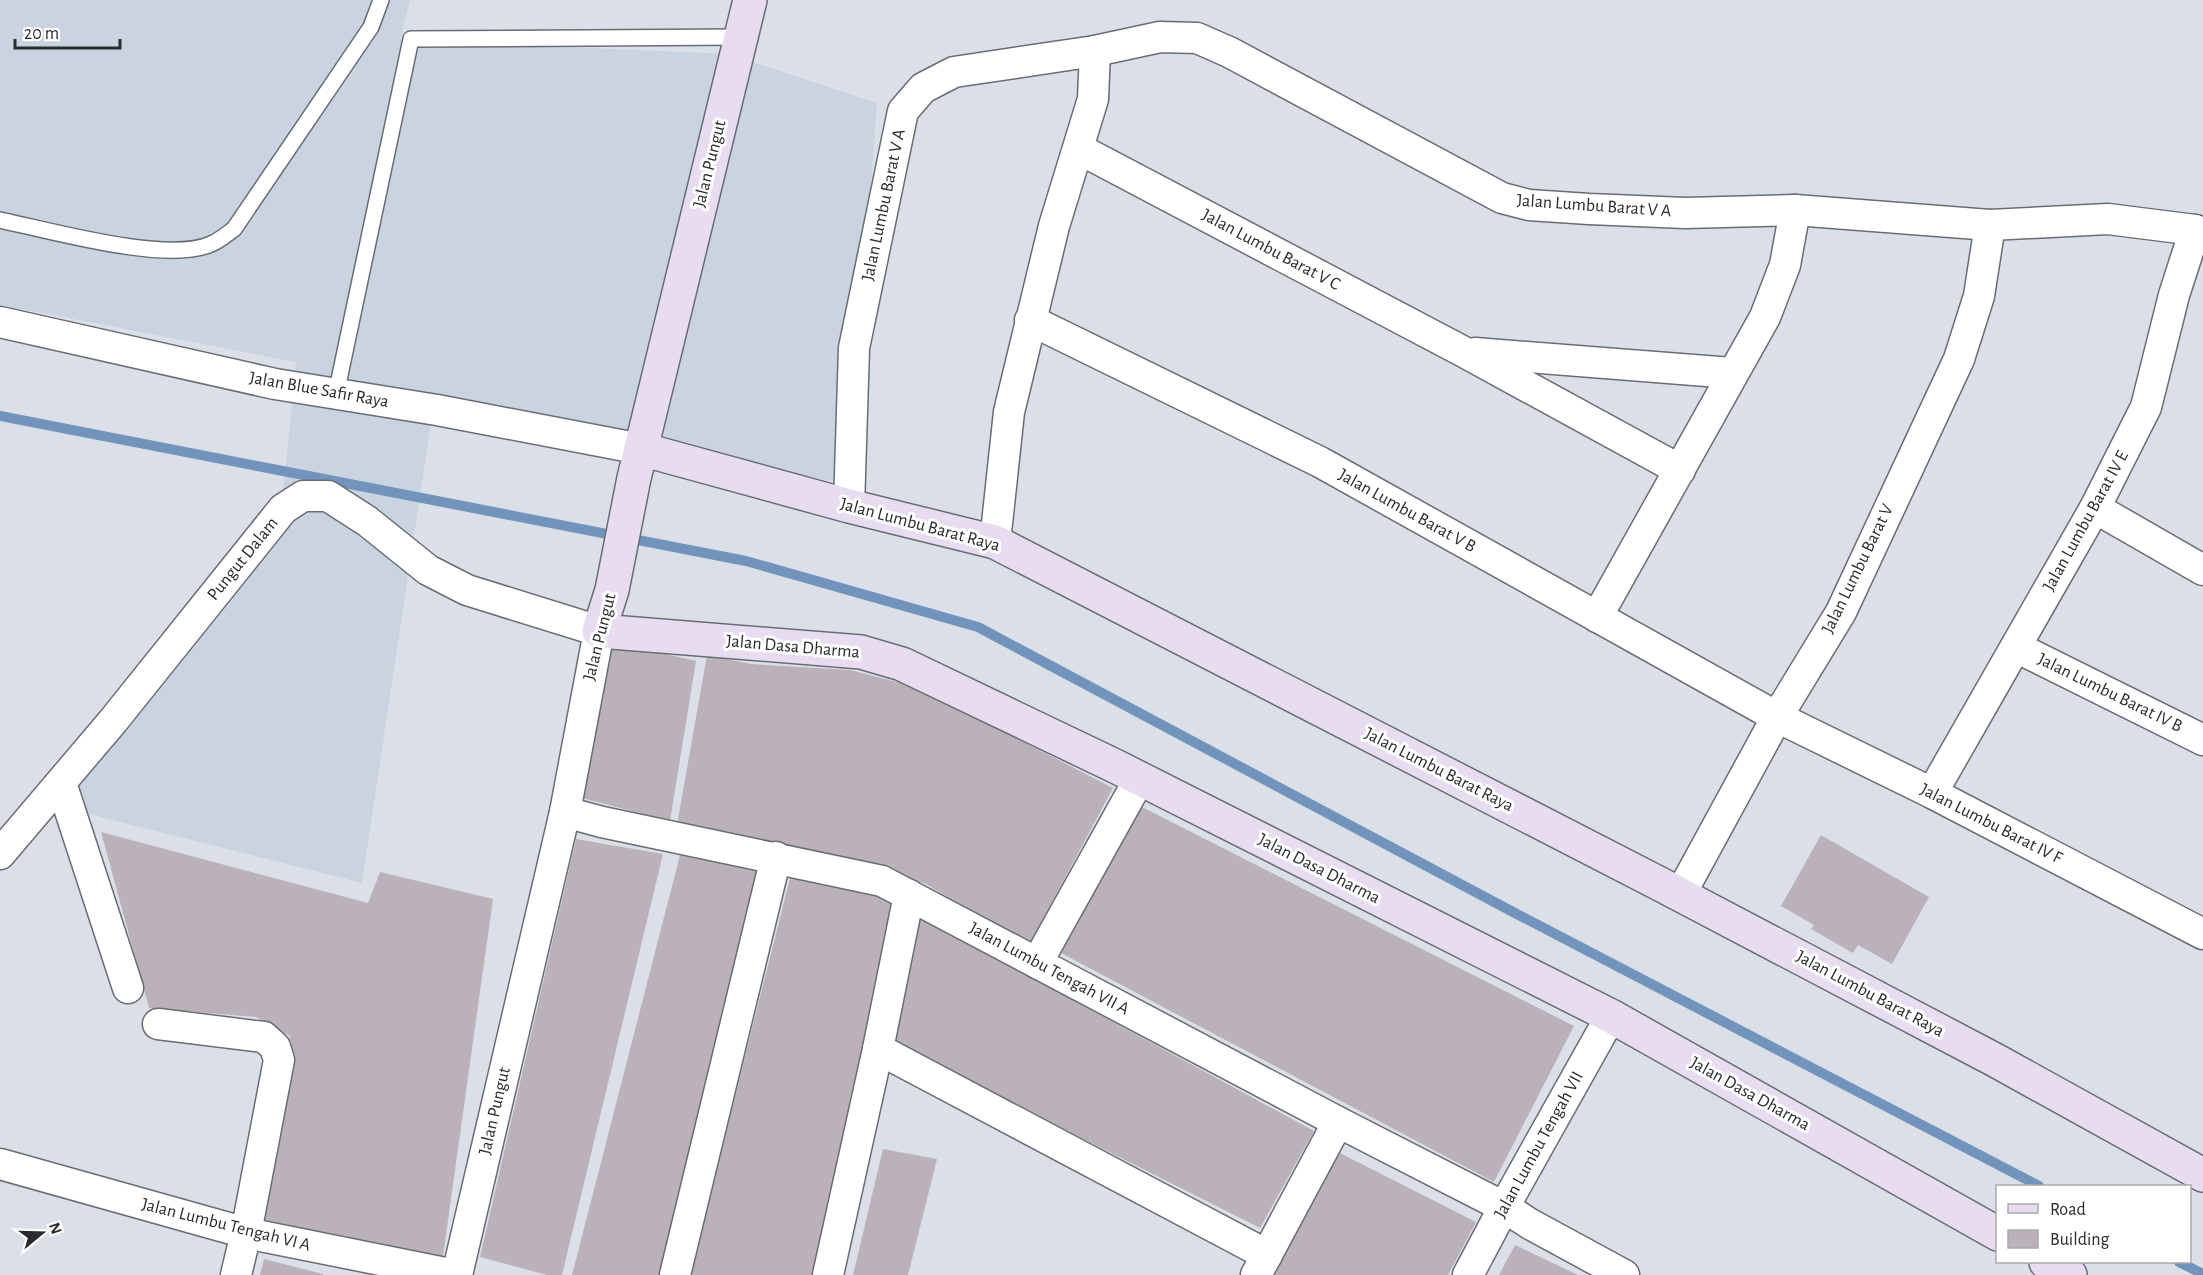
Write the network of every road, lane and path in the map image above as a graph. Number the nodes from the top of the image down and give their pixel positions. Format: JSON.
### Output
{"nodes":[{"id":1,"x":381,"y":0,"type":"edge"},
{"id":2,"x":750,"y":0,"type":"edge"},
{"id":3,"x":741,"y":37,"type":"junction"},
{"id":4,"x":1095,"y":51,"type":"junction"},
{"id":5,"x":1079,"y":149,"type":"junction"},
{"id":6,"x":1795,"y":210,"type":"junction"},
{"id":7,"x":0,"y":220,"type":"edge"},
{"id":8,"x":1990,"y":225,"type":"junction"},
{"id":9,"x":2199,"y":232,"type":"edge"},
{"id":10,"x":1030,"y":320,"type":"junction"},
{"id":11,"x":0,"y":322,"type":"edge"},
{"id":12,"x":1464,"y":352,"type":"junction"},
{"id":13,"x":1732,"y":374,"type":"junction"},
{"id":14,"x":336,"y":394,"type":"junction"},
{"id":15,"x":637,"y":463,"type":"junction"},
{"id":16,"x":1680,"y":470,"type":"junction"},
{"id":17,"x":849,"y":506,"type":"junction"},
{"id":18,"x":2095,"y":508,"type":"junction"},
{"id":19,"x":995,"y":542,"type":"junction"},
{"id":20,"x":2203,"y":570,"type":"edge"},
{"id":21,"x":1597,"y":617,"type":"junction"},
{"id":22,"x":599,"y":631,"type":"junction"},
{"id":23,"x":2016,"y":647,"type":"junction"},
{"id":24,"x":1777,"y":717,"type":"junction"},
{"id":25,"x":2203,"y":740,"type":"edge"},
{"id":26,"x":1140,"y":778,"type":"junction"},
{"id":27,"x":61,"y":783,"type":"junction"},
{"id":28,"x":1932,"y":793,"type":"junction"},
{"id":29,"x":565,"y":812,"type":"junction"},
{"id":30,"x":0,"y":854,"type":"edge"},
{"id":31,"x":776,"y":857,"type":"junction"},
{"id":32,"x":909,"y":894,"type":"junction"},
{"id":33,"x":1680,"y":895,"type":"junction"},
{"id":34,"x":2203,"y":934,"type":"edge"},
{"id":35,"x":1036,"y":963,"type":"junction"},
{"id":36,"x":128,"y":988,"type":"dead end"},
{"id":37,"x":1611,"y":1016,"type":"junction"},
{"id":38,"x":158,"y":1024,"type":"dead end"},
{"id":39,"x":878,"y":1048,"type":"junction"},
{"id":40,"x":1338,"y":1122,"type":"junction"},
{"id":41,"x":0,"y":1164,"type":"edge"},
{"id":42,"x":2203,"y":1175,"type":"edge"},
{"id":43,"x":1504,"y":1207,"type":"junction"},
{"id":44,"x":246,"y":1233,"type":"junction"},
{"id":45,"x":1996,"y":1233,"type":"edge"},
{"id":46,"x":2048,"y":1263,"type":"edge"},
{"id":47,"x":1262,"y":1265,"type":"edge"},
{"id":48,"x":236,"y":1275,"type":"edge"},
{"id":49,"x":456,"y":1275,"type":"edge"},
{"id":50,"x":675,"y":1275,"type":"edge"},
{"id":51,"x":828,"y":1275,"type":"edge"},
{"id":52,"x":1468,"y":1275,"type":"edge"},
{"id":53,"x":1624,"y":1275,"type":"edge"},
{"id":54,"x":2070,"y":1275,"type":"edge"}],
"edges":[{"from":1,"to":7,"type":"lane"},
{"from":2,"to":3,"type":"street","name":"Jalan Pungut"},
{"from":3,"to":14,"type":"lane"},
{"from":3,"to":15,"type":"street","name":"Jalan Pungut"},
{"from":4,"to":5,"type":"street"},
{"from":4,"to":6,"type":"street","name":"Jalan Lumbu Barat V A"},
{"from":4,"to":17,"type":"street","name":"Jalan Lumbu Barat V A"},
{"from":5,"to":10,"type":"street"},
{"from":5,"to":12,"type":"street","name":"Jalan Lumbu Barat V C"},
{"from":6,"to":8,"type":"street","name":"Jalan Lumbu Barat V A"},
{"from":6,"to":13,"type":"street"},
{"from":8,"to":9,"type":"street","name":"Jalan Lumbu Barat V A"},
{"from":8,"to":24,"type":"street","name":"Jalan Lumbu Barat V"},
{"from":9,"to":18,"type":"street","name":"Jalan Lumbu Barat IV E"},
{"from":10,"to":19,"type":"street"},
{"from":10,"to":21,"type":"street","name":"Jalan Lumbu Barat V B"},
{"from":11,"to":14,"type":"street","name":"Jalan Blue Safir Raya"},
{"from":12,"to":13,"type":"street","name":"Jalan Lumbu Barat V C"},
{"from":12,"to":16,"type":"street","name":"Jalan Lumbu Barat V C"},
{"from":13,"to":16,"type":"street"},
{"from":14,"to":15,"type":"street","name":"Jalan Blue Safir Raya"},
{"from":15,"to":17,"type":"street","name":"Jalan Lumbu Barat Raya"},
{"from":15,"to":22,"type":"street","name":"Jalan Pungut"},
{"from":16,"to":21,"type":"street"},
{"from":17,"to":19,"type":"street","name":"Jalan Lumbu Barat Raya"},
{"from":18,"to":20,"type":"street"},
{"from":18,"to":23,"type":"street","name":"Jalan Lumbu Barat IV E"},
{"from":19,"to":33,"type":"street","name":"Jalan Lumbu Barat Raya"},
{"from":21,"to":24,"type":"street","name":"Jalan Lumbu Barat V B"},
{"from":22,"to":26,"type":"street","name":"Jalan Dasa Dharma"},
{"from":22,"to":27,"type":"street","name":"Pungut Dalam"},
{"from":22,"to":29,"type":"street","name":"Jalan Pungut"},
{"from":23,"to":25,"type":"street","name":"Jalan Lumbu Barat IV B"},
{"from":23,"to":28,"type":"street","name":"Jalan Lumbu Barat IV E"},
{"from":24,"to":28,"type":"street","name":"Jalan Lumbu Barat IV F"},
{"from":24,"to":33,"type":"street","name":"Jalan Lumbu Barat V"},
{"from":26,"to":35,"type":"street"},
{"from":26,"to":37,"type":"street","name":"Jalan Dasa Dharma"},
{"from":27,"to":30,"type":"street","name":"Pungut Dalam"},
{"from":27,"to":36,"type":"street"},
{"from":28,"to":34,"type":"street","name":"Jalan Lumbu Barat IV F"},
{"from":29,"to":31,"type":"street","name":"Jalan Lumbu Tengah VII A"},
{"from":29,"to":49,"type":"street","name":"Jalan Pungut"},
{"from":31,"to":32,"type":"street","name":"Jalan Lumbu Tengah VII A"},
{"from":31,"to":50,"type":"street"},
{"from":32,"to":35,"type":"street","name":"Jalan Lumbu Tengah VII A"},
{"from":32,"to":39,"type":"street"},
{"from":33,"to":42,"type":"street","name":"Jalan Lumbu Barat Raya"},
{"from":35,"to":40,"type":"street","name":"Jalan Lumbu Tengah VII A"},
{"from":37,"to":43,"type":"street","name":"Jalan Lumbu Tengah VII"},
{"from":37,"to":45,"type":"street","name":"Jalan Dasa Dharma"},
{"from":38,"to":44,"type":"street"},
{"from":39,"to":47,"type":"street"},
{"from":39,"to":51,"type":"street"},
{"from":40,"to":43,"type":"street","name":"Jalan Lumbu Tengah VII A"},
{"from":40,"to":47,"type":"street"},
{"from":41,"to":44,"type":"street","name":"Jalan Lumbu Tengah VI A"},
{"from":43,"to":52,"type":"street","name":"Jalan Lumbu Tengah VII"},
{"from":43,"to":53,"type":"street","name":"Jalan Lumbu Tengah VII A"},
{"from":44,"to":48,"type":"street"},
{"from":44,"to":49,"type":"street","name":"Jalan Lumbu Tengah VI A"},
{"from":46,"to":54,"type":"street"}]}
